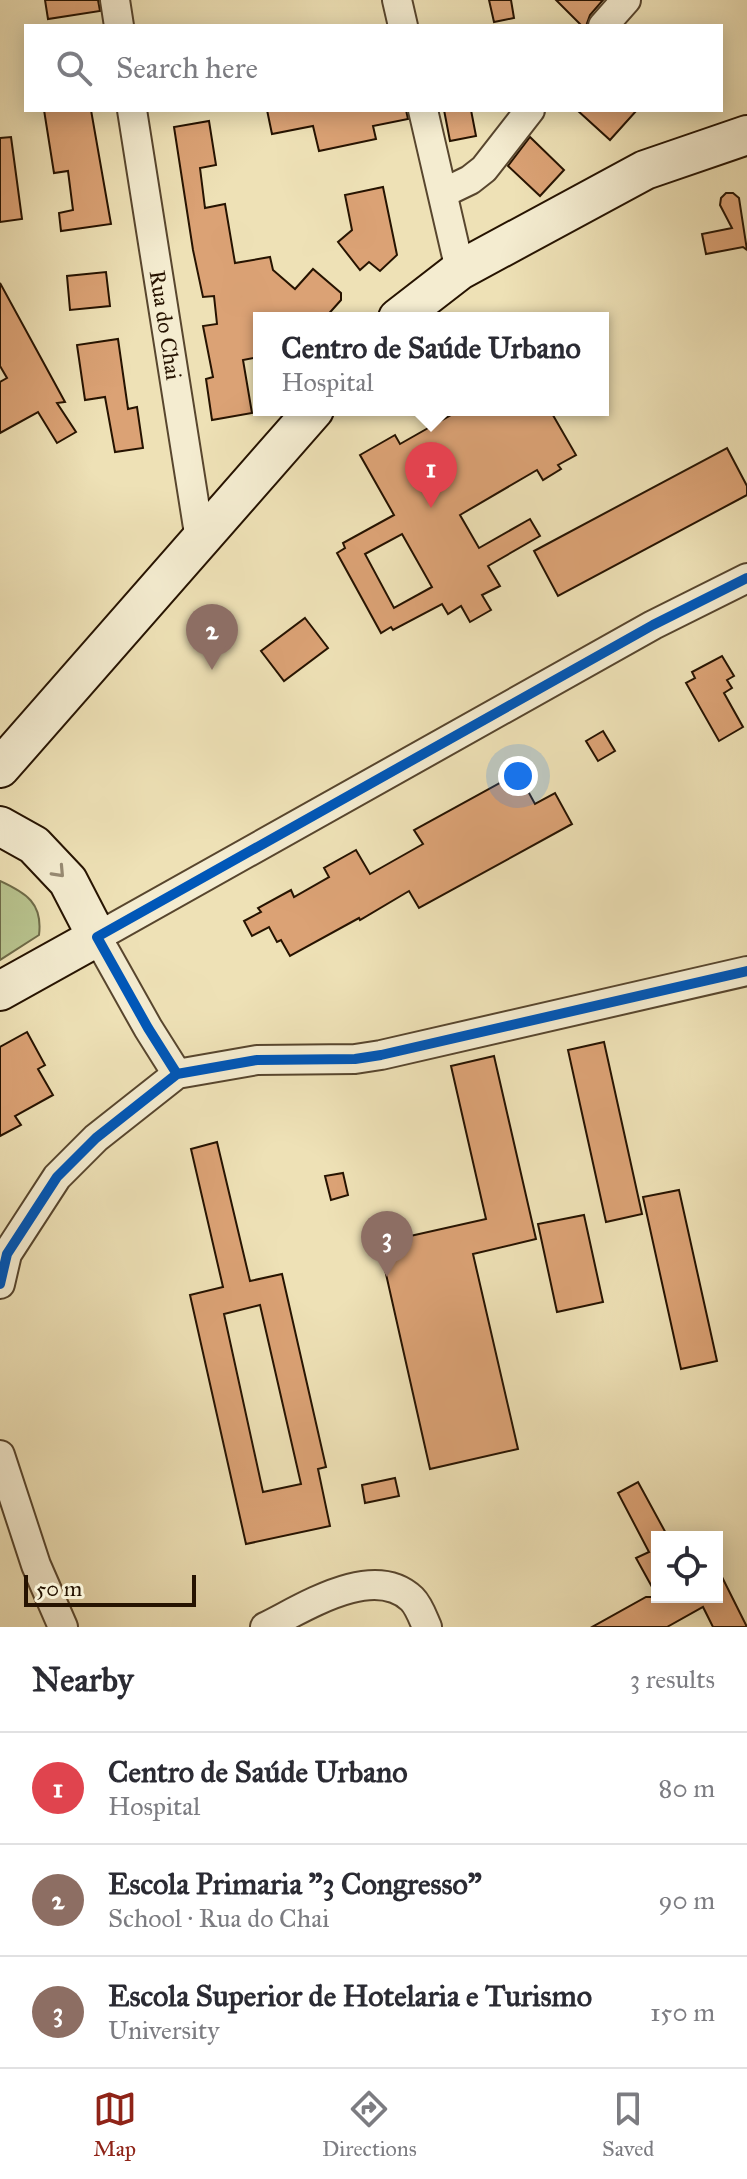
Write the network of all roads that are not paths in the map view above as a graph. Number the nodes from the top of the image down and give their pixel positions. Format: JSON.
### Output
{"nodes":[{"id":1,"x":115,"y":0,"type":"edge"},
{"id":2,"x":397,"y":0,"type":"edge"},
{"id":3,"x":626,"y":0,"type":"edge"},
{"id":4,"x":119,"y":24,"type":"edge"},
{"id":5,"x":403,"y":24,"type":"edge"},
{"id":6,"x":605,"y":24,"type":"edge"},
{"id":7,"x":132,"y":112,"type":"edge"},
{"id":8,"x":423,"y":112,"type":"edge"},
{"id":9,"x":528,"y":112,"type":"edge"},
{"id":10,"x":747,"y":135,"type":"edge"},
{"id":11,"x":443,"y":193,"type":"junction"},
{"id":12,"x":460,"y":270,"type":"junction"},
{"id":13,"x":406,"y":312,"type":"edge"},
{"id":14,"x":309,"y":416,"type":"edge"},
{"id":15,"x":200,"y":540,"type":"junction"},
{"id":16,"x":747,"y":578,"type":"edge"},
{"id":17,"x":0,"y":768,"type":"edge"},
{"id":18,"x":0,"y":826,"type":"edge"},
{"id":19,"x":97,"y":937,"type":"junction"},
{"id":20,"x":747,"y":971,"type":"edge"},
{"id":21,"x":0,"y":991,"type":"edge"},
{"id":22,"x":177,"y":1074,"type":"junction"},
{"id":23,"x":0,"y":1284,"type":"edge"},
{"id":24,"x":0,"y":1455,"type":"edge"},
{"id":25,"x":63,"y":1627,"type":"edge"},
{"id":26,"x":265,"y":1627,"type":"edge"},
{"id":27,"x":427,"y":1627,"type":"edge"}],
"edges":[{"from":1,"to":4,"type":"street"},
{"from":2,"to":5,"type":"street"},
{"from":3,"to":6,"type":"street"},
{"from":7,"to":15,"type":"street","name":"Rua do Chai"},
{"from":8,"to":11,"type":"street"},
{"from":9,"to":11,"type":"street"},
{"from":10,"to":12,"type":"street"},
{"from":11,"to":12,"type":"street"},
{"from":12,"to":13,"type":"street"},
{"from":14,"to":15,"type":"street"},
{"from":15,"to":17,"type":"street"},
{"from":16,"to":19,"type":"street"},
{"from":18,"to":19,"type":"street","one_way":true},
{"from":19,"to":21,"type":"street"},
{"from":19,"to":22,"type":"street"},
{"from":20,"to":22,"type":"street"},
{"from":22,"to":23,"type":"street"},
{"from":24,"to":25,"type":"street"},
{"from":26,"to":27,"type":"street"}]}
